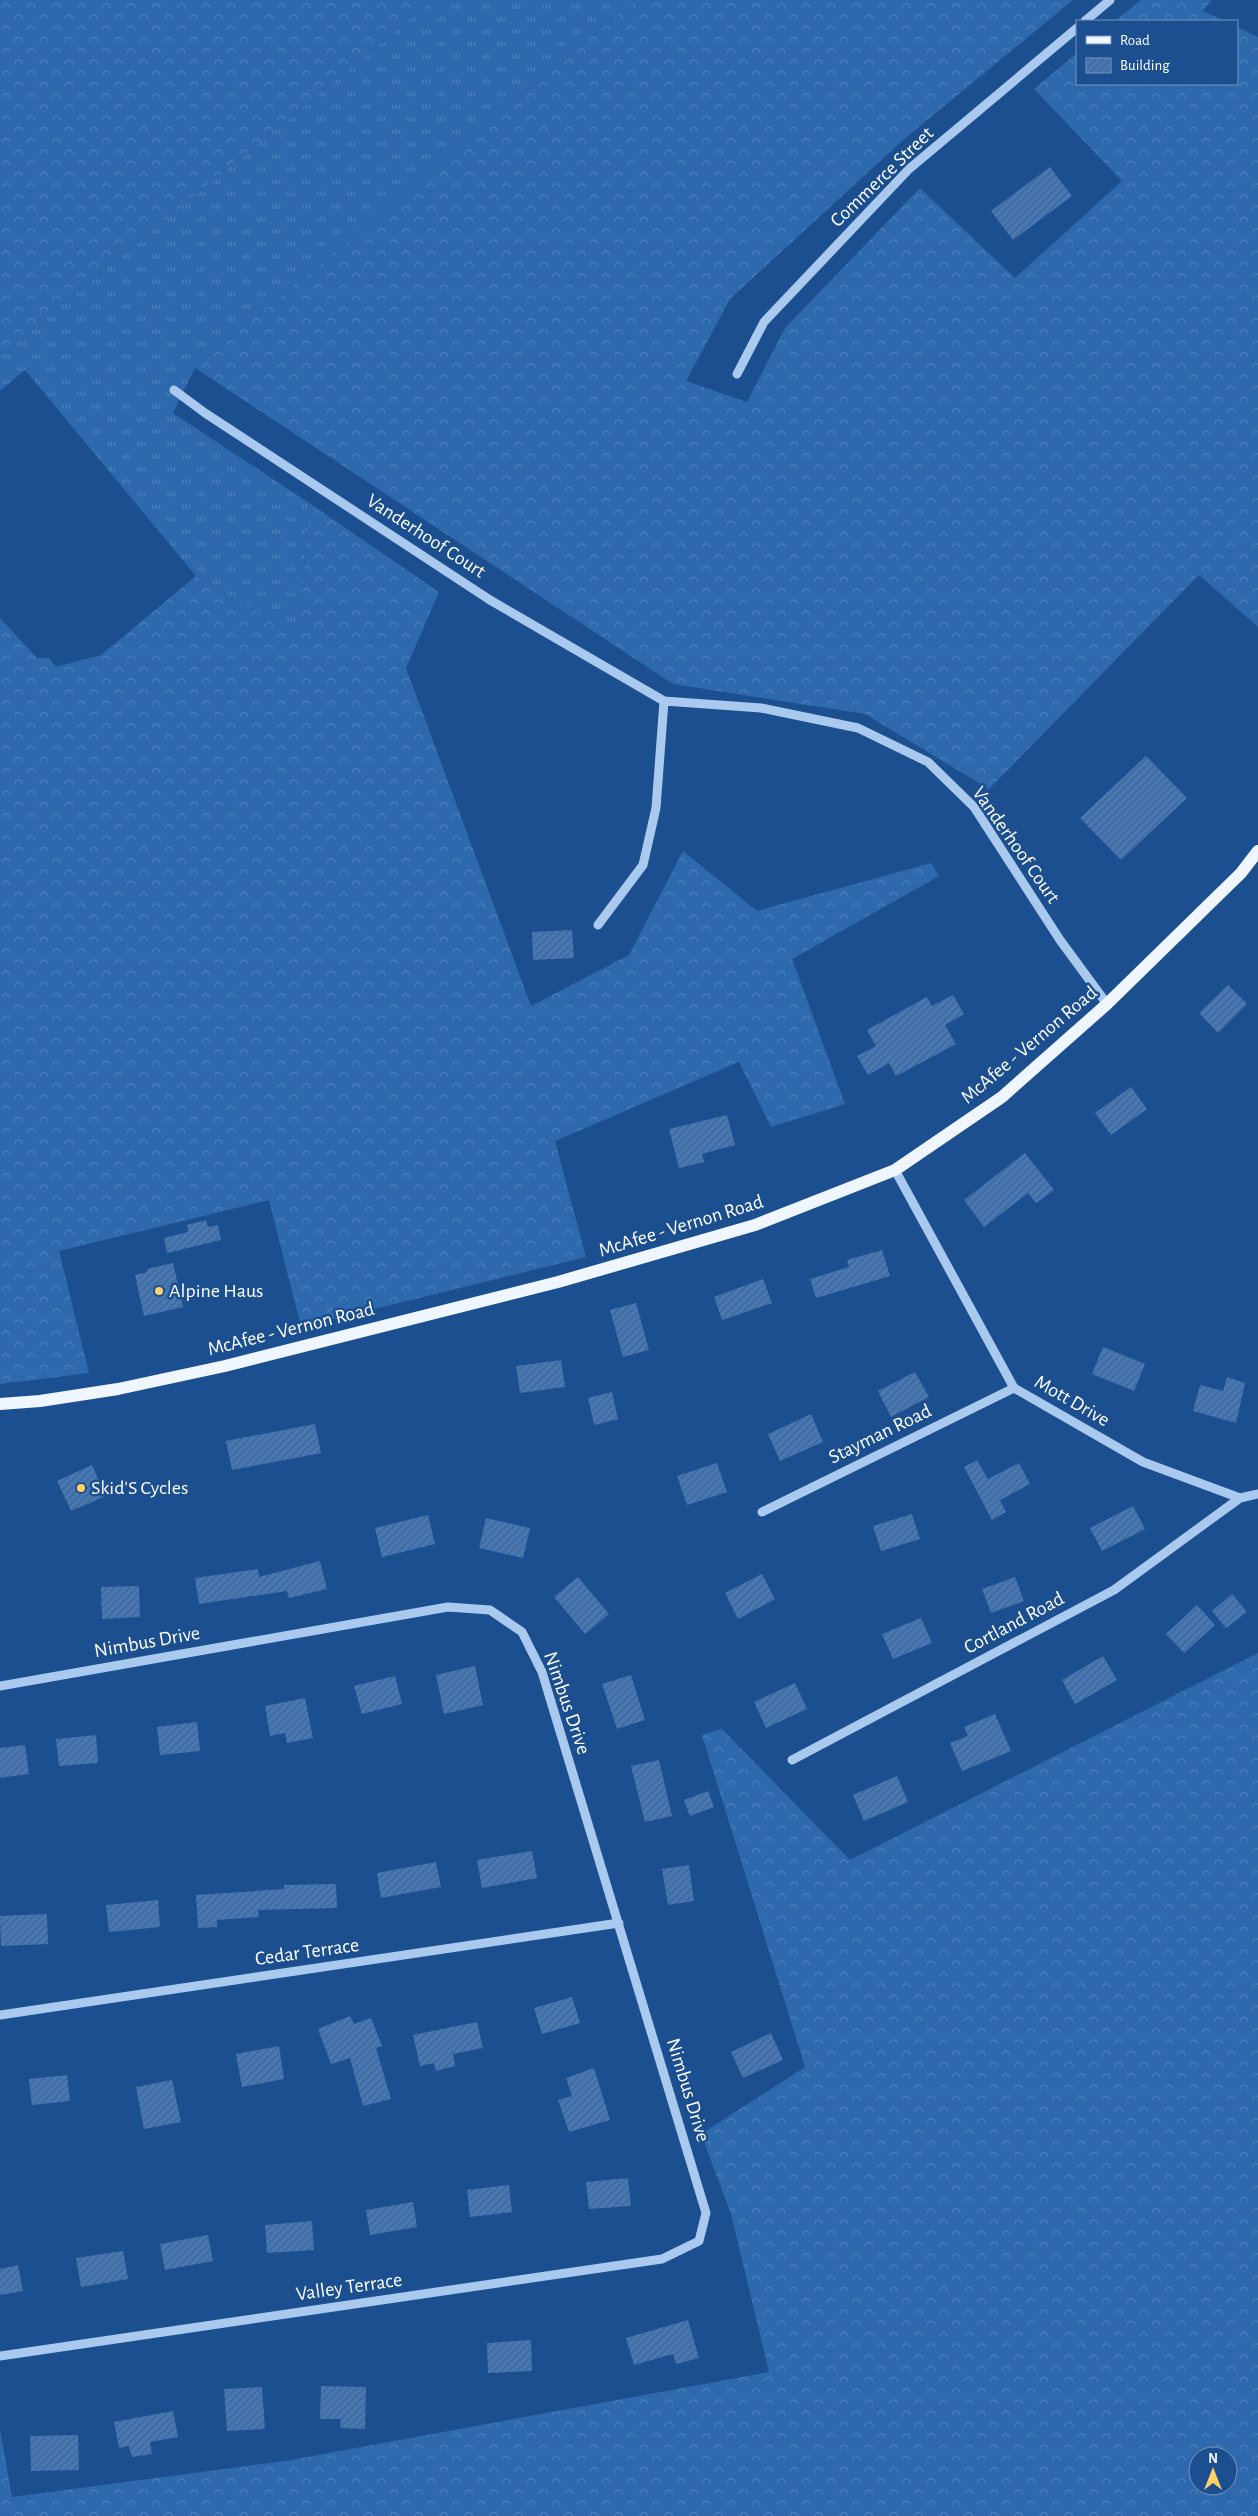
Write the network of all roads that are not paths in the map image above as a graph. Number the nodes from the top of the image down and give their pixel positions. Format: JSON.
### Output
{"nodes":[{"id":1,"x":1110,"y":0,"type":"edge"},
{"id":2,"x":1086,"y":20,"type":"edge"},
{"id":3,"x":1076,"y":29,"type":"edge"},
{"id":4,"x":737,"y":374,"type":"dead end"},
{"id":5,"x":174,"y":390,"type":"dead end"},
{"id":6,"x":664,"y":701,"type":"junction"},
{"id":7,"x":1258,"y":851,"type":"edge"},
{"id":8,"x":598,"y":925,"type":"dead end"},
{"id":9,"x":1108,"y":1004,"type":"junction"},
{"id":10,"x":895,"y":1170,"type":"junction"},
{"id":11,"x":1014,"y":1388,"type":"junction"},
{"id":12,"x":0,"y":1404,"type":"edge"},
{"id":13,"x":1258,"y":1494,"type":"edge"},
{"id":14,"x":1240,"y":1498,"type":"junction"},
{"id":15,"x":762,"y":1512,"type":"dead end"},
{"id":16,"x":0,"y":1686,"type":"edge"},
{"id":17,"x":792,"y":1760,"type":"dead end"},
{"id":18,"x":619,"y":1923,"type":"junction"},
{"id":19,"x":0,"y":2015,"type":"edge"},
{"id":20,"x":699,"y":2241,"type":"joint"},
{"id":21,"x":0,"y":2356,"type":"edge"}],
"edges":[{"from":1,"to":2,"type":"street"},
{"from":3,"to":4,"type":"street","name":"Commerce Street"},
{"from":5,"to":6,"type":"street","name":"Vanderhoof Court"},
{"from":6,"to":8,"type":"street"},
{"from":6,"to":9,"type":"street","name":"Vanderhoof Court"},
{"from":7,"to":9,"type":"main road","name":"McAfee - Vernon Road"},
{"from":9,"to":10,"type":"main road","name":"McAfee - Vernon Road"},
{"from":10,"to":11,"type":"street","name":"Mott Drive"},
{"from":10,"to":12,"type":"main road","name":"McAfee - Vernon Road"},
{"from":11,"to":14,"type":"street","name":"Mott Drive"},
{"from":11,"to":15,"type":"street","name":"Stayman Road"},
{"from":13,"to":14,"type":"street"},
{"from":14,"to":17,"type":"street","name":"Cortland Road"},
{"from":16,"to":18,"type":"street","name":"Nimbus Drive"},
{"from":18,"to":19,"type":"street","name":"Cedar Terrace"},
{"from":18,"to":20,"type":"street","name":"Nimbus Drive"},
{"from":20,"to":21,"type":"street","name":"Valley Terrace"}]}
